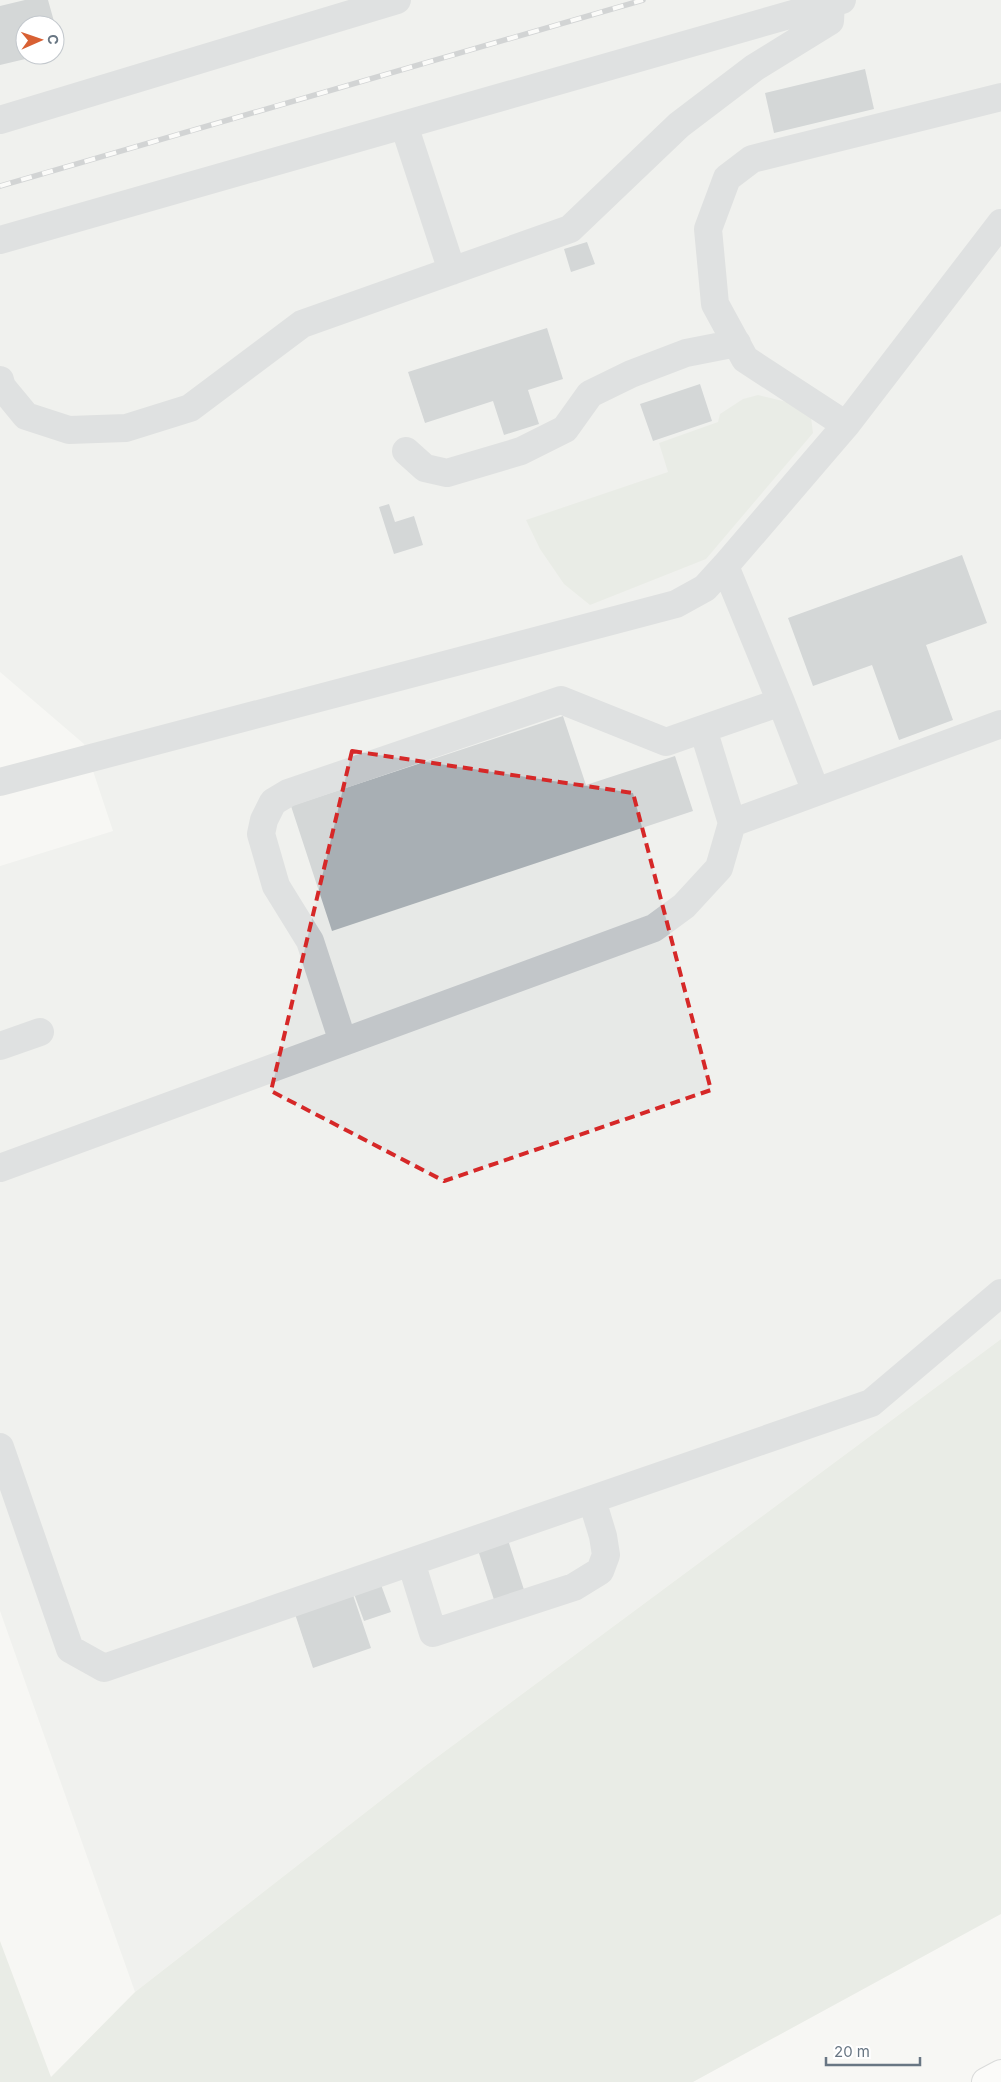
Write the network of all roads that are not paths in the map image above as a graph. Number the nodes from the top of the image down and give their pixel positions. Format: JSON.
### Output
{"nodes":[{"id":1,"x":397,"y":0,"type":"edge"},
{"id":2,"x":837,"y":2,"type":"edge"},
{"id":3,"x":1001,"y":97,"type":"edge"},
{"id":4,"x":0,"y":120,"type":"edge"},
{"id":5,"x":404,"y":125,"type":"junction"},
{"id":6,"x":1001,"y":223,"type":"edge"},
{"id":7,"x":0,"y":240,"type":"edge"},
{"id":8,"x":991,"y":255,"type":"edge"},
{"id":9,"x":452,"y":271,"type":"junction"},
{"id":10,"x":736,"y":343,"type":"junction"},
{"id":11,"x":0,"y":380,"type":"edge"},
{"id":12,"x":846,"y":425,"type":"junction"},
{"id":13,"x":406,"y":451,"type":"dead end"},
{"id":14,"x":726,"y":566,"type":"junction"},
{"id":15,"x":781,"y":702,"type":"junction"},
{"id":16,"x":1001,"y":724,"type":"edge"},
{"id":17,"x":703,"y":729,"type":"junction"},
{"id":18,"x":0,"y":782,"type":"edge"},
{"id":19,"x":816,"y":792,"type":"junction"},
{"id":20,"x":732,"y":824,"type":"junction"},
{"id":21,"x":40,"y":1032,"type":"dead end"},
{"id":22,"x":343,"y":1042,"type":"junction"},
{"id":23,"x":0,"y":1046,"type":"edge"},
{"id":24,"x":0,"y":1168,"type":"edge"},
{"id":25,"x":1001,"y":1293,"type":"edge"},
{"id":26,"x":0,"y":1447,"type":"edge"},
{"id":27,"x":592,"y":1500,"type":"junction"},
{"id":28,"x":411,"y":1562,"type":"junction"},
{"id":29,"x":1001,"y":2074,"type":"edge"},
{"id":30,"x":986,"y":2082,"type":"edge"}],
"edges":[{"from":1,"to":4,"type":"street"},
{"from":2,"to":5,"type":"street"},
{"from":2,"to":9,"type":"street"},
{"from":3,"to":10,"type":"street"},
{"from":5,"to":7,"type":"street"},
{"from":5,"to":9,"type":"street"},
{"from":6,"to":8,"type":"street"},
{"from":8,"to":12,"type":"street"},
{"from":9,"to":11,"type":"street"},
{"from":10,"to":12,"type":"street"},
{"from":10,"to":13,"type":"street"},
{"from":12,"to":14,"type":"street"},
{"from":14,"to":15,"type":"street"},
{"from":14,"to":18,"type":"street"},
{"from":15,"to":17,"type":"street"},
{"from":15,"to":19,"type":"street"},
{"from":16,"to":19,"type":"street"},
{"from":17,"to":20,"type":"street"},
{"from":17,"to":22,"type":"street"},
{"from":19,"to":20,"type":"street"},
{"from":20,"to":22,"type":"street"},
{"from":21,"to":23,"type":"street"},
{"from":22,"to":24,"type":"street"},
{"from":25,"to":27,"type":"street"},
{"from":26,"to":28,"type":"street"},
{"from":27,"to":28,"type":"street"},
{"from":27,"to":28,"type":"street"},
{"from":29,"to":30,"type":"highway"}]}
